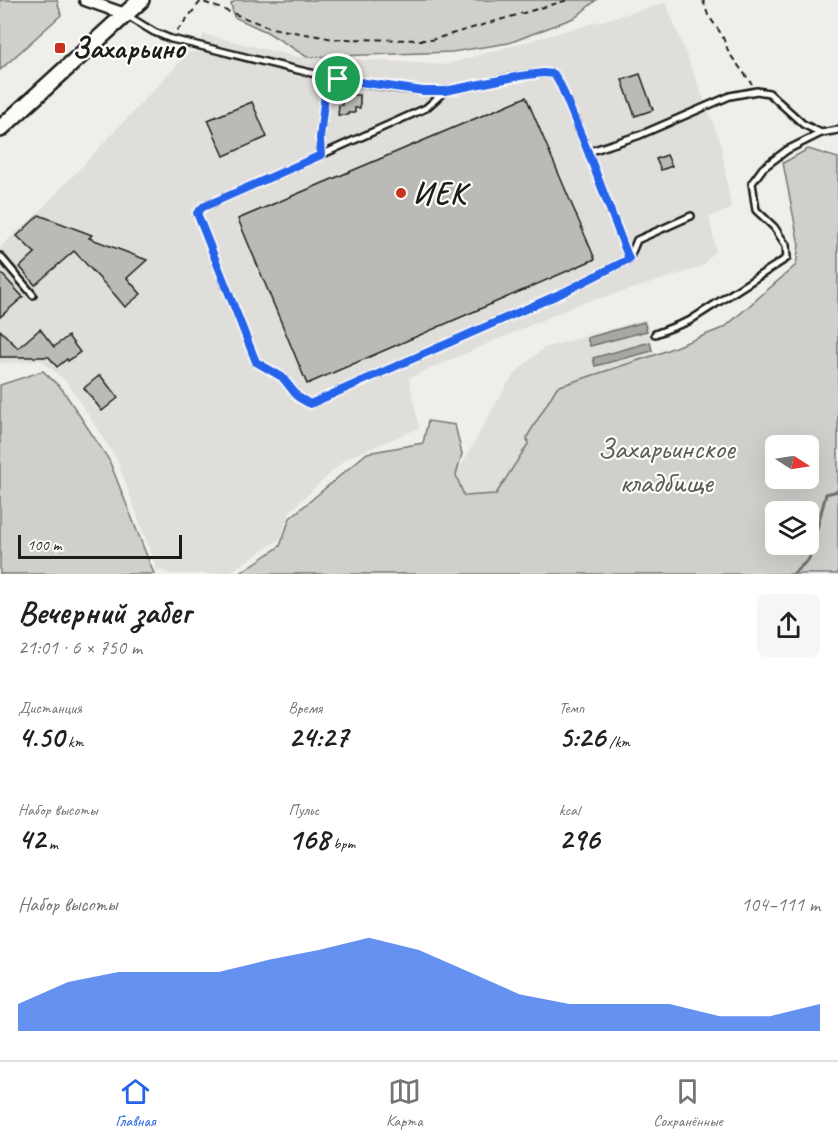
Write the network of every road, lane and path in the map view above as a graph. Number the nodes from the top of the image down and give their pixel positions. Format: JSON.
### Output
{"nodes":[{"id":1,"x":85,"y":0,"type":"edge"},
{"id":2,"x":141,"y":0,"type":"edge"},
{"id":3,"x":568,"y":0,"type":"edge"},
{"id":4,"x":703,"y":0,"type":"edge"},
{"id":5,"x":125,"y":14,"type":"junction"},
{"id":6,"x":171,"y":39,"type":"junction"},
{"id":7,"x":327,"y":76,"type":"junction"},
{"id":8,"x":445,"y":91,"type":"junction"},
{"id":9,"x":757,"y":91,"type":"junction"},
{"id":10,"x":0,"y":129,"type":"edge"},
{"id":11,"x":838,"y":130,"type":"edge"},
{"id":12,"x":821,"y":133,"type":"junction"},
{"id":13,"x":588,"y":152,"type":"junction"},
{"id":14,"x":321,"y":155,"type":"junction"},
{"id":15,"x":691,"y":216,"type":"dead end"},
{"id":16,"x":0,"y":256,"type":"edge"},
{"id":17,"x":629,"y":259,"type":"junction"},
{"id":18,"x":33,"y":295,"type":"dead end"},
{"id":19,"x":655,"y":334,"type":"dead end"}],
"edges":[{"from":1,"to":5,"type":"street"},
{"from":2,"to":5,"type":"main road"},
{"from":3,"to":6,"type":"path"},
{"from":4,"to":9,"type":"path"},
{"from":5,"to":6,"type":"lane"},
{"from":5,"to":10,"type":"main road"},
{"from":6,"to":7,"type":"lane"},
{"from":7,"to":8,"type":"lane"},
{"from":7,"to":14,"type":"lane"},
{"from":8,"to":13,"type":"lane"},
{"from":8,"to":14,"type":"lane"},
{"from":9,"to":12,"type":"lane"},
{"from":9,"to":13,"type":"lane"},
{"from":11,"to":12,"type":"lane"},
{"from":12,"to":19,"type":"lane"},
{"from":13,"to":17,"type":"lane"},
{"from":14,"to":17,"type":"lane"},
{"from":15,"to":17,"type":"lane"},
{"from":16,"to":18,"type":"lane"}]}
